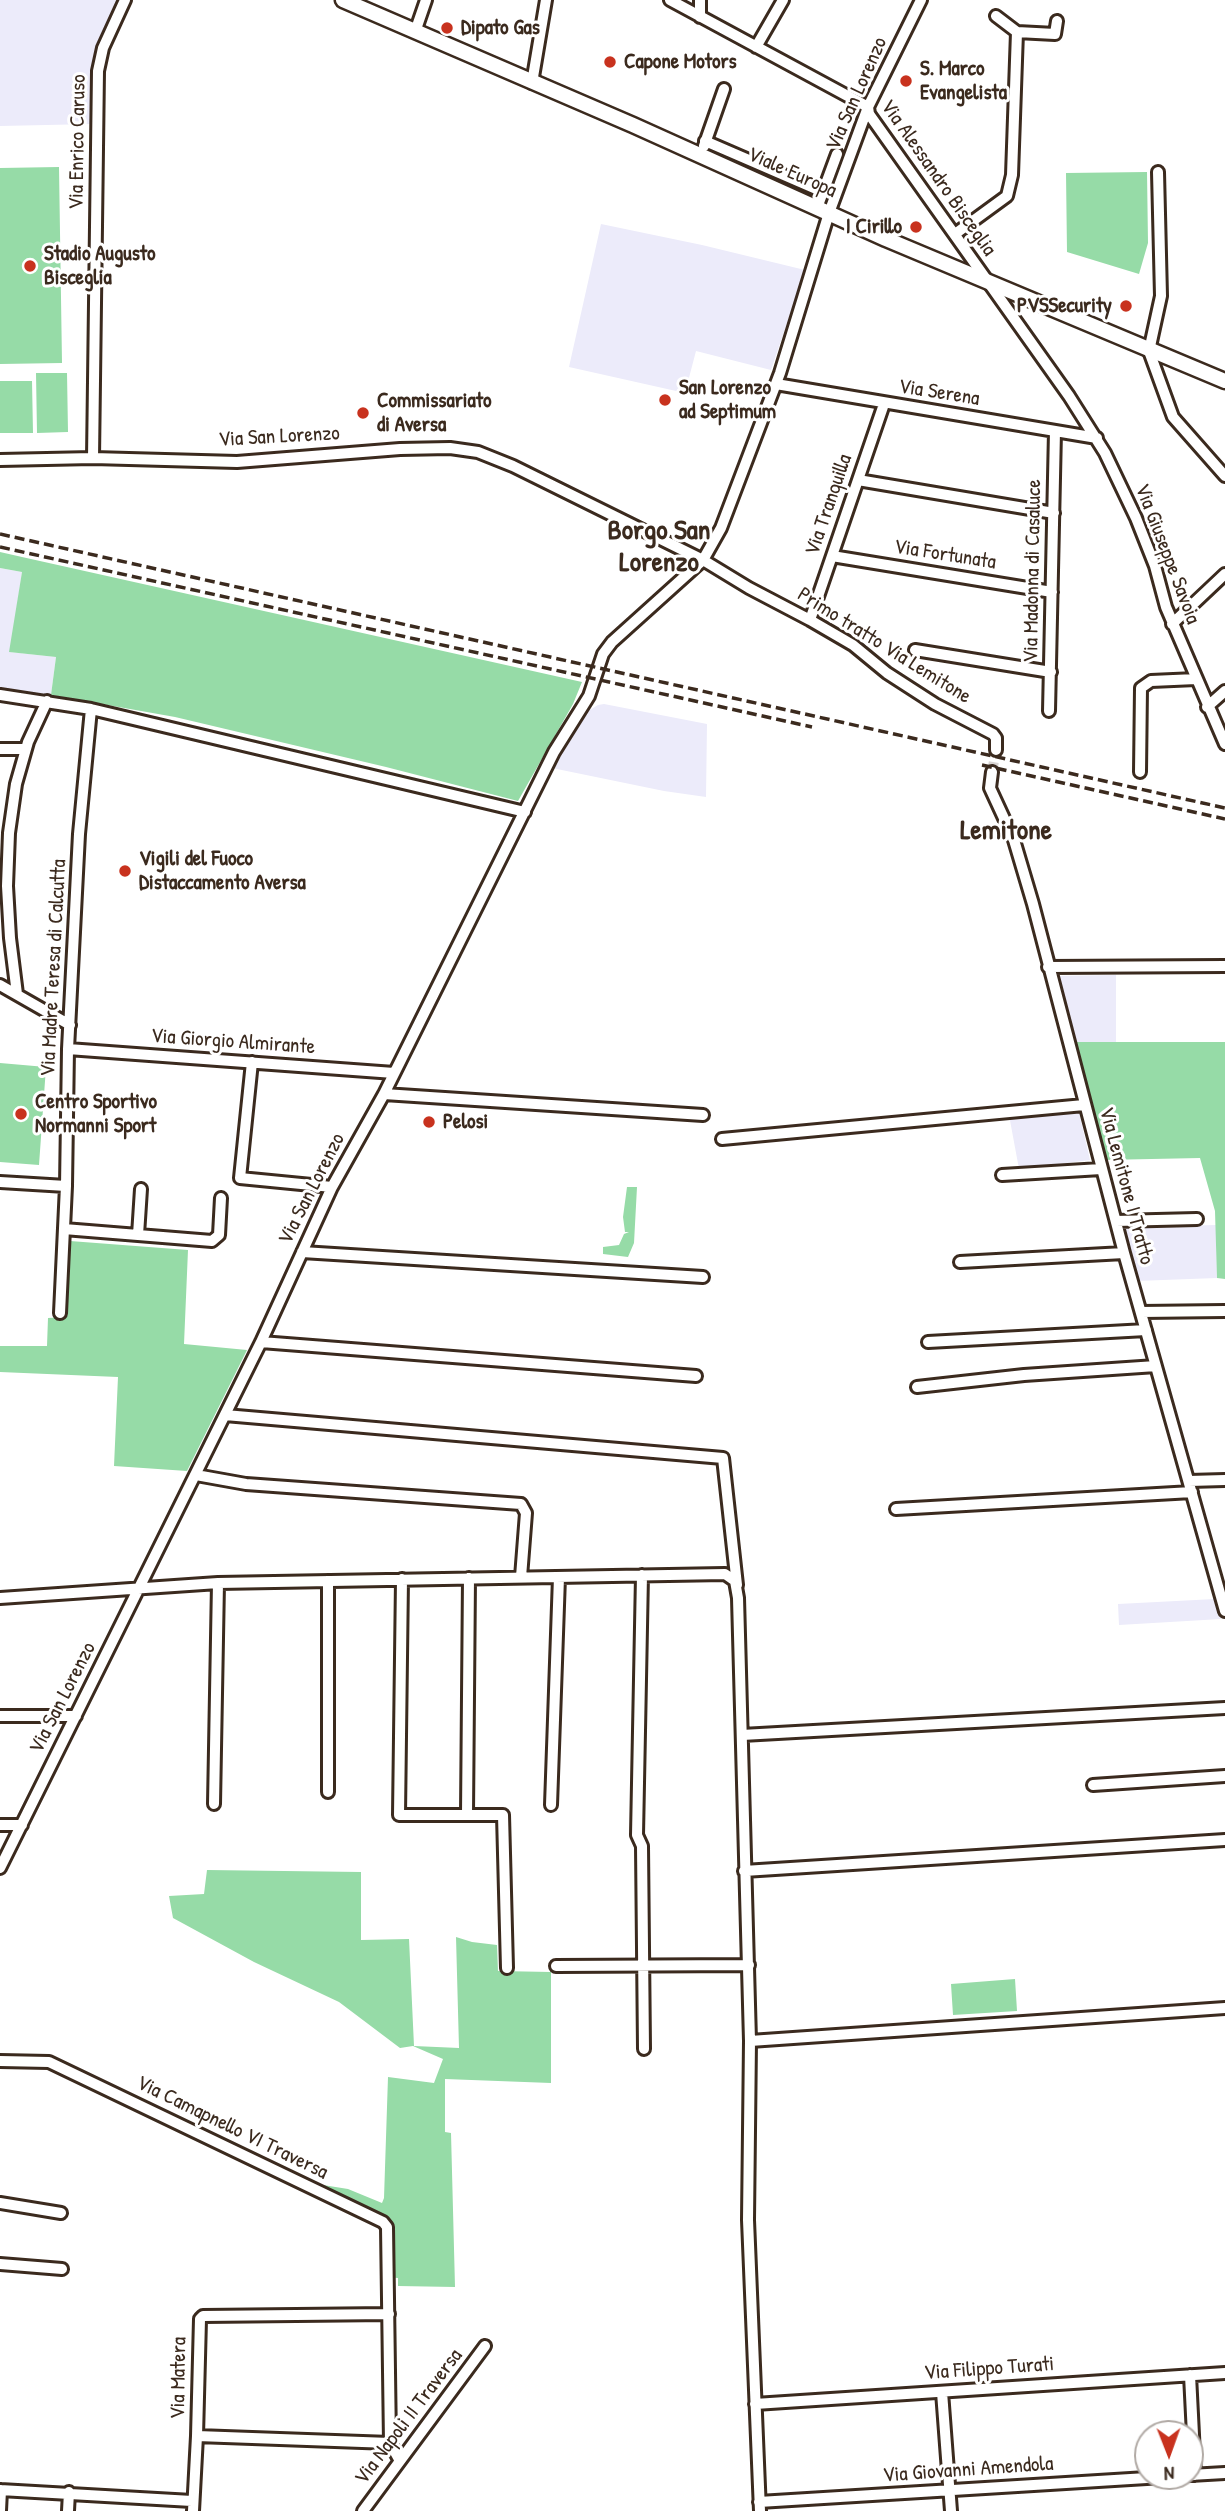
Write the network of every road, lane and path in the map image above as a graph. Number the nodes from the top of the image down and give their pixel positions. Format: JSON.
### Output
{"nodes":[{"id":1,"x":125,"y":0,"type":"edge"},
{"id":2,"x":343,"y":0,"type":"edge"},
{"id":3,"x":426,"y":0,"type":"edge"},
{"id":4,"x":546,"y":0,"type":"edge"},
{"id":5,"x":670,"y":0,"type":"edge"},
{"id":6,"x":700,"y":0,"type":"edge"},
{"id":7,"x":783,"y":0,"type":"edge"},
{"id":8,"x":921,"y":0,"type":"edge"},
{"id":9,"x":996,"y":16,"type":"dead end"},
{"id":10,"x":700,"y":17,"type":"junction"},
{"id":11,"x":1057,"y":21,"type":"dead end"},
{"id":12,"x":415,"y":32,"type":"junction"},
{"id":13,"x":1017,"y":32,"type":"junction"},
{"id":14,"x":757,"y":47,"type":"junction"},
{"id":15,"x":532,"y":83,"type":"junction"},
{"id":16,"x":724,"y":89,"type":"dead end"},
{"id":17,"x":868,"y":107,"type":"junction"},
{"id":18,"x":703,"y":148,"type":"junction"},
{"id":19,"x":837,"y":154,"type":"dead end"},
{"id":20,"x":1158,"y":172,"type":"dead end"},
{"id":21,"x":823,"y":192,"type":"junction"},
{"id":22,"x":823,"y":210,"type":"junction"},
{"id":23,"x":955,"y":234,"type":"junction"},
{"id":24,"x":987,"y":282,"type":"junction"},
{"id":25,"x":1149,"y":351,"type":"junction"},
{"id":26,"x":1225,"y":381,"type":"edge"},
{"id":27,"x":776,"y":384,"type":"junction"},
{"id":28,"x":884,"y":404,"type":"junction"},
{"id":29,"x":1055,"y":431,"type":"junction"},
{"id":30,"x":1097,"y":438,"type":"junction"},
{"id":31,"x":93,"y":458,"type":"junction"},
{"id":32,"x":0,"y":460,"type":"edge"},
{"id":33,"x":1225,"y":476,"type":"edge"},
{"id":34,"x":858,"y":480,"type":"junction"},
{"id":35,"x":1054,"y":513,"type":"junction"},
{"id":36,"x":832,"y":556,"type":"junction"},
{"id":37,"x":703,"y":560,"type":"junction"},
{"id":38,"x":1225,"y":574,"type":"edge"},
{"id":39,"x":1052,"y":592,"type":"junction"},
{"id":40,"x":810,"y":620,"type":"junction"},
{"id":41,"x":1172,"y":624,"type":"junction"},
{"id":42,"x":915,"y":650,"type":"dead end"},
{"id":43,"x":1051,"y":672,"type":"junction"},
{"id":44,"x":1196,"y":679,"type":"junction"},
{"id":45,"x":1225,"y":691,"type":"edge"},
{"id":46,"x":0,"y":695,"type":"edge"},
{"id":47,"x":47,"y":701,"type":"junction"},
{"id":48,"x":1207,"y":707,"type":"junction"},
{"id":49,"x":90,"y":709,"type":"junction"},
{"id":50,"x":1049,"y":711,"type":"dead end"},
{"id":51,"x":1225,"y":744,"type":"edge"},
{"id":52,"x":0,"y":749,"type":"edge"},
{"id":53,"x":26,"y":749,"type":"junction"},
{"id":54,"x":996,"y":750,"type":"dead end"},
{"id":55,"x":992,"y":772,"type":"tunnel mouth"},
{"id":56,"x":1140,"y":772,"type":"dead end"},
{"id":57,"x":525,"y":812,"type":"junction"},
{"id":58,"x":4,"y":884,"type":"edge"},
{"id":59,"x":1225,"y":966,"type":"edge"},
{"id":60,"x":1048,"y":967,"type":"junction"},
{"id":61,"x":0,"y":985,"type":"edge"},
{"id":62,"x":17,"y":994,"type":"junction"},
{"id":63,"x":69,"y":1024,"type":"junction"},
{"id":64,"x":68,"y":1049,"type":"junction"},
{"id":65,"x":252,"y":1062,"type":"junction"},
{"id":66,"x":394,"y":1073,"type":"junction"},
{"id":67,"x":384,"y":1094,"type":"junction"},
{"id":68,"x":1084,"y":1105,"type":"junction"},
{"id":69,"x":704,"y":1115,"type":"dead end"},
{"id":70,"x":722,"y":1139,"type":"dead end"},
{"id":71,"x":1101,"y":1169,"type":"junction"},
{"id":72,"x":1002,"y":1175,"type":"dead end"},
{"id":73,"x":0,"y":1182,"type":"edge"},
{"id":74,"x":66,"y":1186,"type":"junction"},
{"id":75,"x":332,"y":1187,"type":"junction"},
{"id":76,"x":141,"y":1189,"type":"dead end"},
{"id":77,"x":221,"y":1198,"type":"dead end"},
{"id":78,"x":1197,"y":1219,"type":"dead end"},
{"id":79,"x":1116,"y":1221,"type":"junction"},
{"id":80,"x":64,"y":1229,"type":"junction"},
{"id":81,"x":138,"y":1235,"type":"junction"},
{"id":82,"x":302,"y":1252,"type":"junction"},
{"id":83,"x":1124,"y":1252,"type":"junction"},
{"id":84,"x":960,"y":1262,"type":"dead end"},
{"id":85,"x":703,"y":1277,"type":"dead end"},
{"id":86,"x":1225,"y":1311,"type":"edge"},
{"id":87,"x":1141,"y":1312,"type":"junction"},
{"id":88,"x":60,"y":1313,"type":"dead end"},
{"id":89,"x":1146,"y":1330,"type":"junction"},
{"id":90,"x":261,"y":1342,"type":"junction"},
{"id":91,"x":928,"y":1342,"type":"dead end"},
{"id":92,"x":1156,"y":1366,"type":"junction"},
{"id":93,"x":696,"y":1376,"type":"dead end"},
{"id":94,"x":917,"y":1387,"type":"dead end"},
{"id":95,"x":225,"y":1415,"type":"junction"},
{"id":96,"x":196,"y":1475,"type":"junction"},
{"id":97,"x":1225,"y":1480,"type":"edge"},
{"id":98,"x":1190,"y":1487,"type":"junction"},
{"id":99,"x":896,"y":1509,"type":"dead end"},
{"id":100,"x":1212,"y":1567,"type":"junction"},
{"id":101,"x":1225,"y":1567,"type":"edge"},
{"id":102,"x":642,"y":1575,"type":"junction"},
{"id":103,"x":521,"y":1577,"type":"junction"},
{"id":104,"x":559,"y":1577,"type":"junction"},
{"id":105,"x":469,"y":1578,"type":"junction"},
{"id":106,"x":402,"y":1579,"type":"junction"},
{"id":107,"x":328,"y":1581,"type":"junction"},
{"id":108,"x":218,"y":1583,"type":"junction"},
{"id":109,"x":139,"y":1589,"type":"junction"},
{"id":110,"x":0,"y":1598,"type":"edge"},
{"id":111,"x":738,"y":1598,"type":"junction"},
{"id":112,"x":1225,"y":1610,"type":"edge"},
{"id":113,"x":1225,"y":1708,"type":"edge"},
{"id":114,"x":0,"y":1716,"type":"edge"},
{"id":115,"x":76,"y":1716,"type":"junction"},
{"id":116,"x":742,"y":1735,"type":"junction"},
{"id":117,"x":1225,"y":1776,"type":"edge"},
{"id":118,"x":1093,"y":1785,"type":"dead end"},
{"id":119,"x":328,"y":1792,"type":"dead end"},
{"id":120,"x":215,"y":1804,"type":"dead end"},
{"id":121,"x":551,"y":1805,"type":"dead end"},
{"id":122,"x":467,"y":1814,"type":"junction"},
{"id":123,"x":0,"y":1825,"type":"edge"},
{"id":124,"x":22,"y":1825,"type":"junction"},
{"id":125,"x":1225,"y":1840,"type":"edge"},
{"id":126,"x":0,"y":1868,"type":"edge"},
{"id":127,"x":744,"y":1871,"type":"junction"},
{"id":128,"x":644,"y":1965,"type":"junction"},
{"id":129,"x":749,"y":1965,"type":"junction"},
{"id":130,"x":556,"y":1966,"type":"dead end"},
{"id":131,"x":507,"y":1968,"type":"dead end"},
{"id":132,"x":1225,"y":2008,"type":"edge"},
{"id":133,"x":750,"y":2041,"type":"junction"},
{"id":134,"x":645,"y":2049,"type":"dead end"},
{"id":135,"x":0,"y":2061,"type":"edge"},
{"id":136,"x":0,"y":2203,"type":"edge"},
{"id":137,"x":61,"y":2213,"type":"dead end"},
{"id":138,"x":0,"y":2264,"type":"edge"},
{"id":139,"x":62,"y":2269,"type":"dead end"},
{"id":140,"x":389,"y":2314,"type":"junction"},
{"id":141,"x":485,"y":2346,"type":"dead end"},
{"id":142,"x":1225,"y":2373,"type":"edge"},
{"id":143,"x":1190,"y":2375,"type":"junction"},
{"id":144,"x":942,"y":2392,"type":"junction"},
{"id":145,"x":755,"y":2404,"type":"junction"},
{"id":146,"x":1191,"y":2420,"type":"edge"},
{"id":147,"x":197,"y":2436,"type":"junction"},
{"id":148,"x":390,"y":2443,"type":"junction"},
{"id":149,"x":400,"y":2461,"type":"junction"},
{"id":150,"x":1225,"y":2473,"type":"edge"},
{"id":151,"x":1204,"y":2474,"type":"edge"},
{"id":152,"x":1134,"y":2479,"type":"edge"},
{"id":153,"x":1,"y":2490,"type":"edge"},
{"id":154,"x":949,"y":2490,"type":"junction"},
{"id":155,"x":69,"y":2492,"type":"junction"},
{"id":156,"x":192,"y":2506,"type":"edge"},
{"id":157,"x":759,"y":2506,"type":"edge"},
{"id":158,"x":0,"y":2511,"type":"edge"},
{"id":159,"x":68,"y":2511,"type":"edge"},
{"id":160,"x":363,"y":2511,"type":"edge"},
{"id":161,"x":951,"y":2511,"type":"edge"}],
"edges":[{"from":1,"to":31,"type":"street","name":"Via Enrico Caruso"},
{"from":2,"to":12,"type":"main road","name":"Viale Europa"},
{"from":3,"to":12,"type":"street"},
{"from":4,"to":15,"type":"street"},
{"from":5,"to":10,"type":"street","name":"Via Alessandro Bisceglia"},
{"from":6,"to":10,"type":"street"},
{"from":7,"to":14,"type":"street"},
{"from":8,"to":17,"type":"street","name":"Via San Lorenzo"},
{"from":9,"to":13,"type":"street"},
{"from":10,"to":14,"type":"street","name":"Via Alessandro Bisceglia"},
{"from":11,"to":13,"type":"street"},
{"from":12,"to":15,"type":"main road","name":"Viale Europa"},
{"from":13,"to":23,"type":"street"},
{"from":14,"to":17,"type":"street","name":"Via Alessandro Bisceglia"},
{"from":15,"to":18,"type":"main road","name":"Viale Europa"},
{"from":16,"to":18,"type":"street"},
{"from":17,"to":22,"type":"street","name":"Via San Lorenzo"},
{"from":17,"to":23,"type":"street","name":"Via Alessandro Bisceglia"},
{"from":18,"to":21,"type":"street"},
{"from":18,"to":22,"type":"main road","name":"Viale Europa"},
{"from":19,"to":21,"type":"street"},
{"from":20,"to":25,"type":"street"},
{"from":21,"to":22,"type":"street"},
{"from":22,"to":24,"type":"main road","name":"Viale Europa"},
{"from":22,"to":27,"type":"street","name":"Via San Lorenzo"},
{"from":23,"to":24,"type":"street","name":"Via Alessandro Bisceglia"},
{"from":24,"to":25,"type":"main road","name":"Viale Europa"},
{"from":24,"to":30,"type":"street","name":"Via Giuseppe Savoia"},
{"from":25,"to":26,"type":"main road","name":"Viale Europa"},
{"from":25,"to":33,"type":"street"},
{"from":27,"to":28,"type":"street","name":"Via Serena"},
{"from":27,"to":37,"type":"street","name":"Via San Lorenzo"},
{"from":28,"to":29,"type":"street","name":"Via Serena"},
{"from":28,"to":34,"type":"street","name":"Via Tranquilla"},
{"from":29,"to":30,"type":"street","name":"Via Serena"},
{"from":29,"to":35,"type":"street","name":"Via Madonna di Casaluce"},
{"from":30,"to":41,"type":"street","name":"Via Giuseppe Savoia"},
{"from":31,"to":32,"type":"street","name":"Via San Lorenzo"},
{"from":31,"to":37,"type":"street","name":"Via San Lorenzo"},
{"from":34,"to":35,"type":"street"},
{"from":34,"to":36,"type":"street","name":"Via Tranquilla"},
{"from":35,"to":39,"type":"street","name":"Via Madonna di Casaluce"},
{"from":36,"to":39,"type":"street","name":"Via Fortunata"},
{"from":36,"to":40,"type":"street","name":"Via Tranquilla"},
{"from":37,"to":40,"type":"street","name":"Primo tratto Via Lemitone"},
{"from":37,"to":57,"type":"street","name":"Via San Lorenzo"},
{"from":38,"to":41,"type":"street"},
{"from":39,"to":43,"type":"street","name":"Via Madonna di Casaluce"},
{"from":40,"to":54,"type":"street","name":"Primo tratto Via Lemitone"},
{"from":41,"to":44,"type":"street","name":"Via Giuseppe Savoia"},
{"from":42,"to":43,"type":"street"},
{"from":43,"to":50,"type":"street","name":"Via Madonna di Casaluce"},
{"from":44,"to":48,"type":"street","name":"Via Giuseppe Savoia"},
{"from":44,"to":56,"type":"street"},
{"from":45,"to":48,"type":"street"},
{"from":46,"to":47,"type":"street"},
{"from":47,"to":49,"type":"street"},
{"from":47,"to":53,"type":"street"},
{"from":48,"to":51,"type":"street","name":"Via Giuseppe Savoia"},
{"from":49,"to":57,"type":"street"},
{"from":49,"to":63,"type":"street","name":"Via Madre Teresa di Calcutta"},
{"from":52,"to":53,"type":"street"},
{"from":53,"to":58,"type":"street"},
{"from":55,"to":60,"type":"street","name":"Via Lemitone I Tratto"},
{"from":57,"to":66,"type":"street","name":"Via San Lorenzo"},
{"from":58,"to":62,"type":"street"},
{"from":59,"to":60,"type":"street"},
{"from":60,"to":68,"type":"street","name":"Via Lemitone I Tratto"},
{"from":61,"to":62,"type":"street"},
{"from":62,"to":63,"type":"street"},
{"from":63,"to":64,"type":"street","name":"Via Madre Teresa di Calcutta"},
{"from":64,"to":65,"type":"street","name":"Via Giorgio Almirante"},
{"from":64,"to":74,"type":"street","name":"Via Madre Teresa di Calcutta"},
{"from":65,"to":66,"type":"street","name":"Via Giorgio Almirante"},
{"from":65,"to":75,"type":"street"},
{"from":66,"to":67,"type":"street","name":"Via San Lorenzo"},
{"from":67,"to":69,"type":"street"},
{"from":67,"to":75,"type":"street","name":"Via San Lorenzo"},
{"from":68,"to":70,"type":"street"},
{"from":68,"to":71,"type":"street","name":"Via Lemitone I Tratto"},
{"from":71,"to":72,"type":"street"},
{"from":71,"to":79,"type":"street","name":"Via Lemitone I Tratto"},
{"from":73,"to":74,"type":"street"},
{"from":74,"to":80,"type":"street","name":"Via Madre Teresa di Calcutta"},
{"from":75,"to":82,"type":"street","name":"Via San Lorenzo"},
{"from":76,"to":81,"type":"street"},
{"from":77,"to":81,"type":"street"},
{"from":78,"to":79,"type":"street"},
{"from":79,"to":83,"type":"street","name":"Via Lemitone I Tratto"},
{"from":80,"to":81,"type":"street"},
{"from":80,"to":88,"type":"street","name":"Via Madre Teresa di Calcutta"},
{"from":82,"to":85,"type":"street"},
{"from":82,"to":90,"type":"street","name":"Via San Lorenzo"},
{"from":83,"to":84,"type":"street"},
{"from":83,"to":87,"type":"street","name":"Via Lemitone I Tratto"},
{"from":86,"to":87,"type":"street"},
{"from":87,"to":89,"type":"street","name":"Via Lemitone I Tratto"},
{"from":89,"to":91,"type":"street"},
{"from":89,"to":92,"type":"street","name":"Via Lemitone I Tratto"},
{"from":90,"to":93,"type":"street"},
{"from":90,"to":95,"type":"street","name":"Via San Lorenzo"},
{"from":92,"to":94,"type":"street"},
{"from":92,"to":98,"type":"street","name":"Via Lemitone I Tratto"},
{"from":95,"to":96,"type":"street","name":"Via San Lorenzo"},
{"from":95,"to":111,"type":"street"},
{"from":96,"to":103,"type":"street"},
{"from":96,"to":109,"type":"street","name":"Via San Lorenzo"},
{"from":97,"to":98,"type":"street"},
{"from":98,"to":99,"type":"street"},
{"from":98,"to":100,"type":"street","name":"Via Lemitone I Tratto"},
{"from":100,"to":101,"type":"street"},
{"from":100,"to":112,"type":"street","name":"Via Lemitone I Tratto"},
{"from":102,"to":104,"type":"street"},
{"from":102,"to":111,"type":"street"},
{"from":102,"to":128,"type":"street"},
{"from":103,"to":104,"type":"street"},
{"from":103,"to":105,"type":"street"},
{"from":104,"to":121,"type":"street"},
{"from":105,"to":106,"type":"street"},
{"from":105,"to":122,"type":"street"},
{"from":106,"to":107,"type":"street"},
{"from":106,"to":122,"type":"street"},
{"from":107,"to":108,"type":"street"},
{"from":107,"to":119,"type":"street"},
{"from":108,"to":109,"type":"street"},
{"from":108,"to":120,"type":"street"},
{"from":109,"to":110,"type":"street"},
{"from":109,"to":115,"type":"street","name":"Via San Lorenzo"},
{"from":111,"to":116,"type":"street"},
{"from":113,"to":116,"type":"street"},
{"from":114,"to":115,"type":"street"},
{"from":115,"to":124,"type":"street","name":"Via San Lorenzo"},
{"from":116,"to":127,"type":"street"},
{"from":117,"to":118,"type":"street"},
{"from":122,"to":131,"type":"street"},
{"from":123,"to":124,"type":"street"},
{"from":124,"to":126,"type":"street","name":"Via San Lorenzo"},
{"from":125,"to":127,"type":"street"},
{"from":127,"to":129,"type":"street"},
{"from":128,"to":129,"type":"street"},
{"from":128,"to":130,"type":"street"},
{"from":128,"to":134,"type":"street"},
{"from":129,"to":133,"type":"street"},
{"from":132,"to":133,"type":"street"},
{"from":133,"to":145,"type":"street"},
{"from":135,"to":140,"type":"street","name":"Via Camapnello VI Traversa"},
{"from":136,"to":137,"type":"street"},
{"from":138,"to":139,"type":"street"},
{"from":140,"to":147,"type":"street","name":"Via Matera"},
{"from":140,"to":148,"type":"street"},
{"from":141,"to":149,"type":"street","name":"Via Napoli II Traversa"},
{"from":142,"to":143,"type":"street","name":"Via Filippo Turati"},
{"from":143,"to":144,"type":"street","name":"Via Filippo Turati"},
{"from":143,"to":146,"type":"street"},
{"from":144,"to":145,"type":"street","name":"Via Filippo Turati"},
{"from":144,"to":154,"type":"street"},
{"from":145,"to":157,"type":"street"},
{"from":147,"to":148,"type":"street"},
{"from":147,"to":156,"type":"street","name":"Via Matera"},
{"from":148,"to":149,"type":"street"},
{"from":149,"to":160,"type":"street","name":"Via Napoli II Traversa"},
{"from":150,"to":151,"type":"street"},
{"from":152,"to":154,"type":"street","name":"Via Giovanni Amendola"},
{"from":153,"to":155,"type":"street"},
{"from":153,"to":158,"type":"street"},
{"from":154,"to":157,"type":"street","name":"Via Giovanni Amendola"},
{"from":154,"to":161,"type":"street"},
{"from":155,"to":156,"type":"street"},
{"from":155,"to":159,"type":"street"}]}
